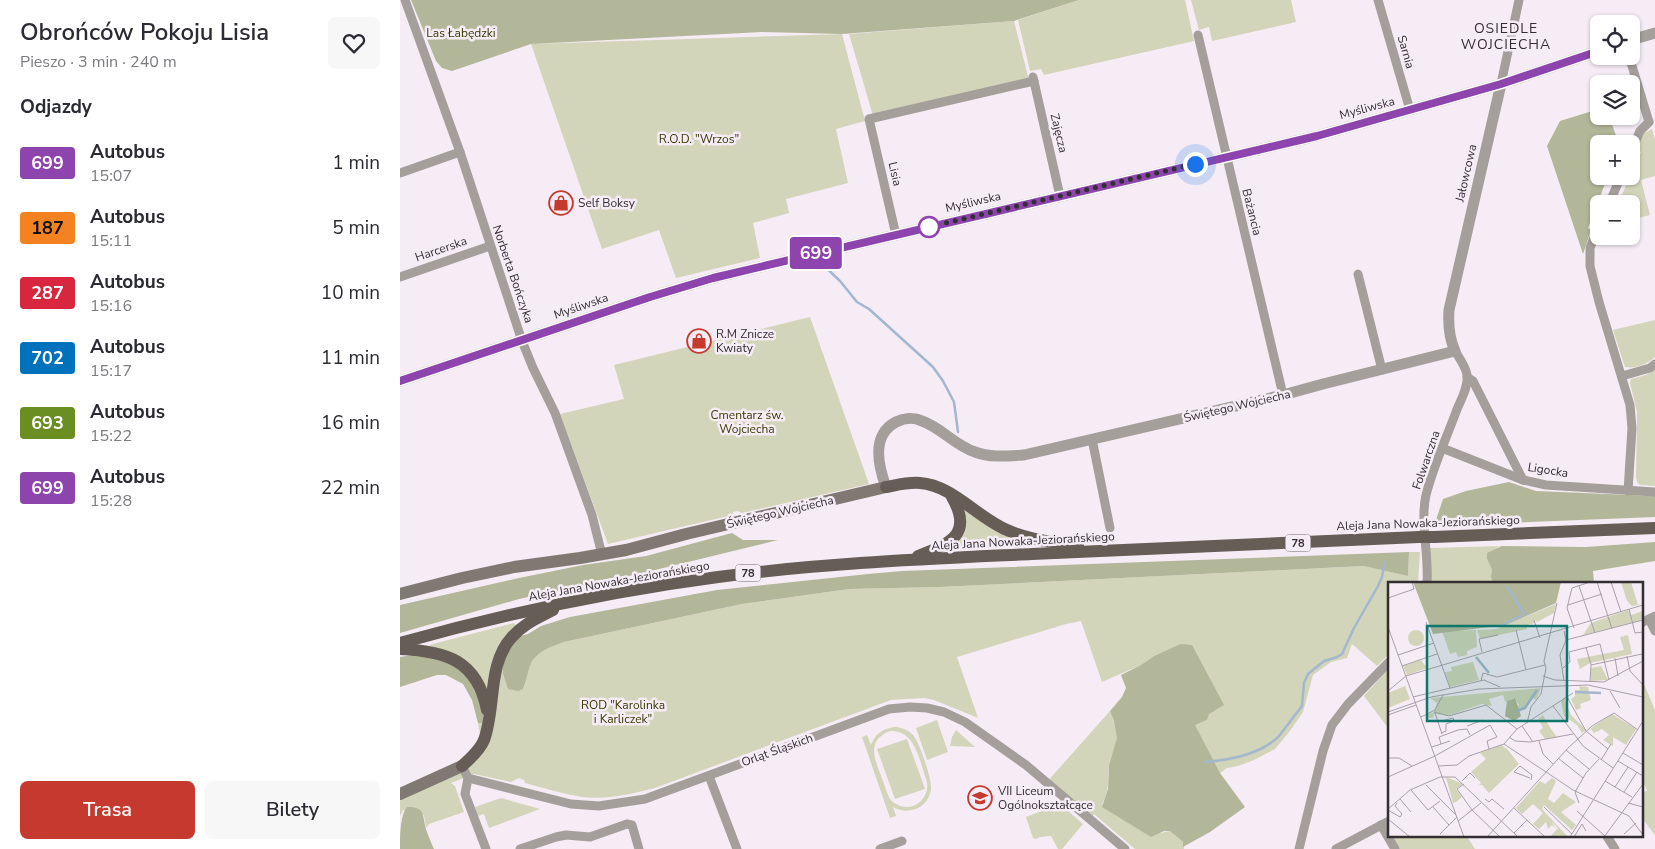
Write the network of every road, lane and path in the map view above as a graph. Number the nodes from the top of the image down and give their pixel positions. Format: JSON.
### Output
{"nodes":[{"id":1,"x":405,"y":0,"type":"edge"},
{"id":2,"x":1378,"y":0,"type":"edge"},
{"id":3,"x":1519,"y":0,"type":"edge"},
{"id":4,"x":1655,"y":33,"type":"edge"},
{"id":5,"x":1198,"y":35,"type":"dead end"},
{"id":6,"x":1640,"y":37,"type":"edge"},
{"id":7,"x":1590,"y":54,"type":"edge"},
{"id":8,"x":1632,"y":65,"type":"edge"},
{"id":9,"x":1033,"y":78,"type":"joint"},
{"id":10,"x":1501,"y":84,"type":"junction"},
{"id":11,"x":1410,"y":110,"type":"junction"},
{"id":12,"x":1652,"y":122,"type":"edge"},
{"id":13,"x":1638,"y":135,"type":"edge"},
{"id":14,"x":460,"y":152,"type":"junction"},
{"id":15,"x":1225,"y":157,"type":"junction"},
{"id":16,"x":400,"y":173,"type":"edge"},
{"id":17,"x":1060,"y":196,"type":"junction"},
{"id":18,"x":896,"y":235,"type":"junction"},
{"id":19,"x":1591,"y":245,"type":"edge"},
{"id":20,"x":490,"y":246,"type":"junction"},
{"id":21,"x":1358,"y":274,"type":"dead end"},
{"id":22,"x":400,"y":277,"type":"edge"},
{"id":23,"x":522,"y":341,"type":"junction"},
{"id":24,"x":1455,"y":352,"type":"junction"},
{"id":25,"x":1655,"y":364,"type":"edge"},
{"id":26,"x":1382,"y":370,"type":"junction"},
{"id":27,"x":1622,"y":376,"type":"junction"},
{"id":28,"x":1467,"y":377,"type":"junction"},
{"id":29,"x":400,"y":381,"type":"edge"},
{"id":30,"x":1283,"y":395,"type":"junction"},
{"id":31,"x":1092,"y":440,"type":"junction"},
{"id":32,"x":1442,"y":448,"type":"junction"},
{"id":33,"x":1523,"y":480,"type":"junction"},
{"id":34,"x":886,"y":487,"type":"junction"},
{"id":35,"x":1628,"y":491,"type":"junction"},
{"id":36,"x":1655,"y":492,"type":"edge"},
{"id":37,"x":951,"y":495,"type":"junction"},
{"id":38,"x":1110,"y":528,"type":"dead end"},
{"id":39,"x":1655,"y":528,"type":"edge"},
{"id":40,"x":1103,"y":551,"type":"junction"},
{"id":41,"x":602,"y":554,"type":"junction"},
{"id":42,"x":909,"y":560,"type":"junction"},
{"id":43,"x":1427,"y":582,"type":"edge"},
{"id":44,"x":400,"y":594,"type":"edge"},
{"id":45,"x":570,"y":602,"type":"junction"},
{"id":46,"x":1648,"y":619,"type":"edge"},
{"id":47,"x":1655,"y":631,"type":"edge"},
{"id":48,"x":400,"y":643,"type":"edge"},
{"id":49,"x":400,"y":649,"type":"edge"},
{"id":50,"x":1388,"y":663,"type":"edge"},
{"id":51,"x":489,"y":720,"type":"junction"},
{"id":52,"x":462,"y":766,"type":"junction"},
{"id":53,"x":709,"y":776,"type":"junction"},
{"id":54,"x":468,"y":778,"type":"junction"},
{"id":55,"x":400,"y":794,"type":"edge"},
{"id":56,"x":1385,"y":823,"type":"edge"},
{"id":57,"x":1390,"y":836,"type":"edge"},
{"id":58,"x":1607,"y":836,"type":"edge"},
{"id":59,"x":902,"y":841,"type":"dead end"},
{"id":60,"x":482,"y":848,"type":"edge"},
{"id":61,"x":520,"y":849,"type":"edge"},
{"id":62,"x":639,"y":849,"type":"edge"},
{"id":63,"x":737,"y":849,"type":"edge"},
{"id":64,"x":880,"y":849,"type":"edge"},
{"id":65,"x":1125,"y":849,"type":"edge"},
{"id":66,"x":1299,"y":849,"type":"edge"},
{"id":67,"x":1336,"y":849,"type":"edge"},
{"id":68,"x":1395,"y":849,"type":"edge"},
{"id":69,"x":1615,"y":849,"type":"edge"}],
"edges":[{"from":1,"to":14,"type":"street","name":"Norberta Bończyka"},
{"from":2,"to":11,"type":"street","name":"Sarnia"},
{"from":3,"to":10,"type":"street","name":"Jałowcowa"},
{"from":4,"to":6,"type":"street"},
{"from":5,"to":15,"type":"street","name":"Bażancia"},
{"from":7,"to":10,"type":"street","name":"Myśliwska"},
{"from":8,"to":12,"type":"street"},
{"from":9,"to":17,"type":"street","name":"Zajęcza"},
{"from":9,"to":18,"type":"street","name":"Lisia"},
{"from":10,"to":11,"type":"street","name":"Myśliwska"},
{"from":10,"to":24,"type":"street","name":"Jałowcowa"},
{"from":11,"to":15,"type":"street","name":"Myśliwska"},
{"from":12,"to":13,"type":"street"},
{"from":14,"to":16,"type":"street"},
{"from":14,"to":20,"type":"street","name":"Norberta Bończyka"},
{"from":15,"to":17,"type":"street","name":"Myśliwska"},
{"from":15,"to":30,"type":"street","name":"Bażancia"},
{"from":17,"to":18,"type":"street","name":"Myśliwska"},
{"from":18,"to":23,"type":"street","name":"Myśliwska"},
{"from":19,"to":27,"type":"street"},
{"from":20,"to":22,"type":"street","name":"Harcerska"},
{"from":20,"to":23,"type":"street","name":"Norberta Bończyka"},
{"from":21,"to":26,"type":"street"},
{"from":23,"to":29,"type":"street","name":"Myśliwska"},
{"from":23,"to":41,"type":"street","name":"Norberta Bończyka"},
{"from":24,"to":26,"type":"street","name":"Świętego Wojciecha"},
{"from":24,"to":28,"type":"street"},
{"from":25,"to":27,"type":"street"},
{"from":26,"to":30,"type":"street","name":"Świętego Wojciecha"},
{"from":27,"to":35,"type":"street"},
{"from":28,"to":32,"type":"street","name":"Folwarczna"},
{"from":28,"to":33,"type":"street"},
{"from":30,"to":31,"type":"street","name":"Świętego Wojciecha"},
{"from":31,"to":34,"type":"street","name":"Świętego Wojciecha"},
{"from":31,"to":38,"type":"street"},
{"from":32,"to":33,"type":"street","name":"Ligocka"},
{"from":32,"to":43,"type":"street","name":"Folwarczna"},
{"from":33,"to":35,"type":"street","name":"Ligocka"},
{"from":34,"to":37,"type":"main road"},
{"from":34,"to":41,"type":"main road","name":"Świętego Wojciecha"},
{"from":35,"to":36,"type":"street","name":"Ligocka"},
{"from":37,"to":40,"type":"main road"},
{"from":37,"to":42,"type":"main road"},
{"from":39,"to":40,"type":"main road","name":"Aleja Jana Nowaka-Jeziorańskiego","number":"78","bridge":true},
{"from":40,"to":42,"type":"main road","name":"Aleja Jana Nowaka-Jeziorańskiego","number":"78"},
{"from":41,"to":44,"type":"main road","name":"Świętego Wojciecha"},
{"from":42,"to":45,"type":"main road","name":"Aleja Jana Nowaka-Jeziorańskiego","number":"78"},
{"from":45,"to":48,"type":"main road","name":"Aleja Jana Nowaka-Jeziorańskiego","number":"78"},
{"from":45,"to":51,"type":"main road"},
{"from":46,"to":47,"type":"street"},
{"from":49,"to":51,"type":"main road"},
{"from":50,"to":66,"type":"street"},
{"from":51,"to":52,"type":"main road"},
{"from":52,"to":54,"type":"street"},
{"from":52,"to":55,"type":"main road"},
{"from":53,"to":54,"type":"street","name":"Orląt Śląskich"},
{"from":53,"to":63,"type":"street"},
{"from":53,"to":65,"type":"street","name":"Orląt Śląskich"},
{"from":54,"to":60,"type":"street"},
{"from":56,"to":67,"type":"street"},
{"from":57,"to":68,"type":"street"},
{"from":58,"to":69,"type":"street"},
{"from":59,"to":64,"type":"street"},
{"from":61,"to":62,"type":"street"}]}
